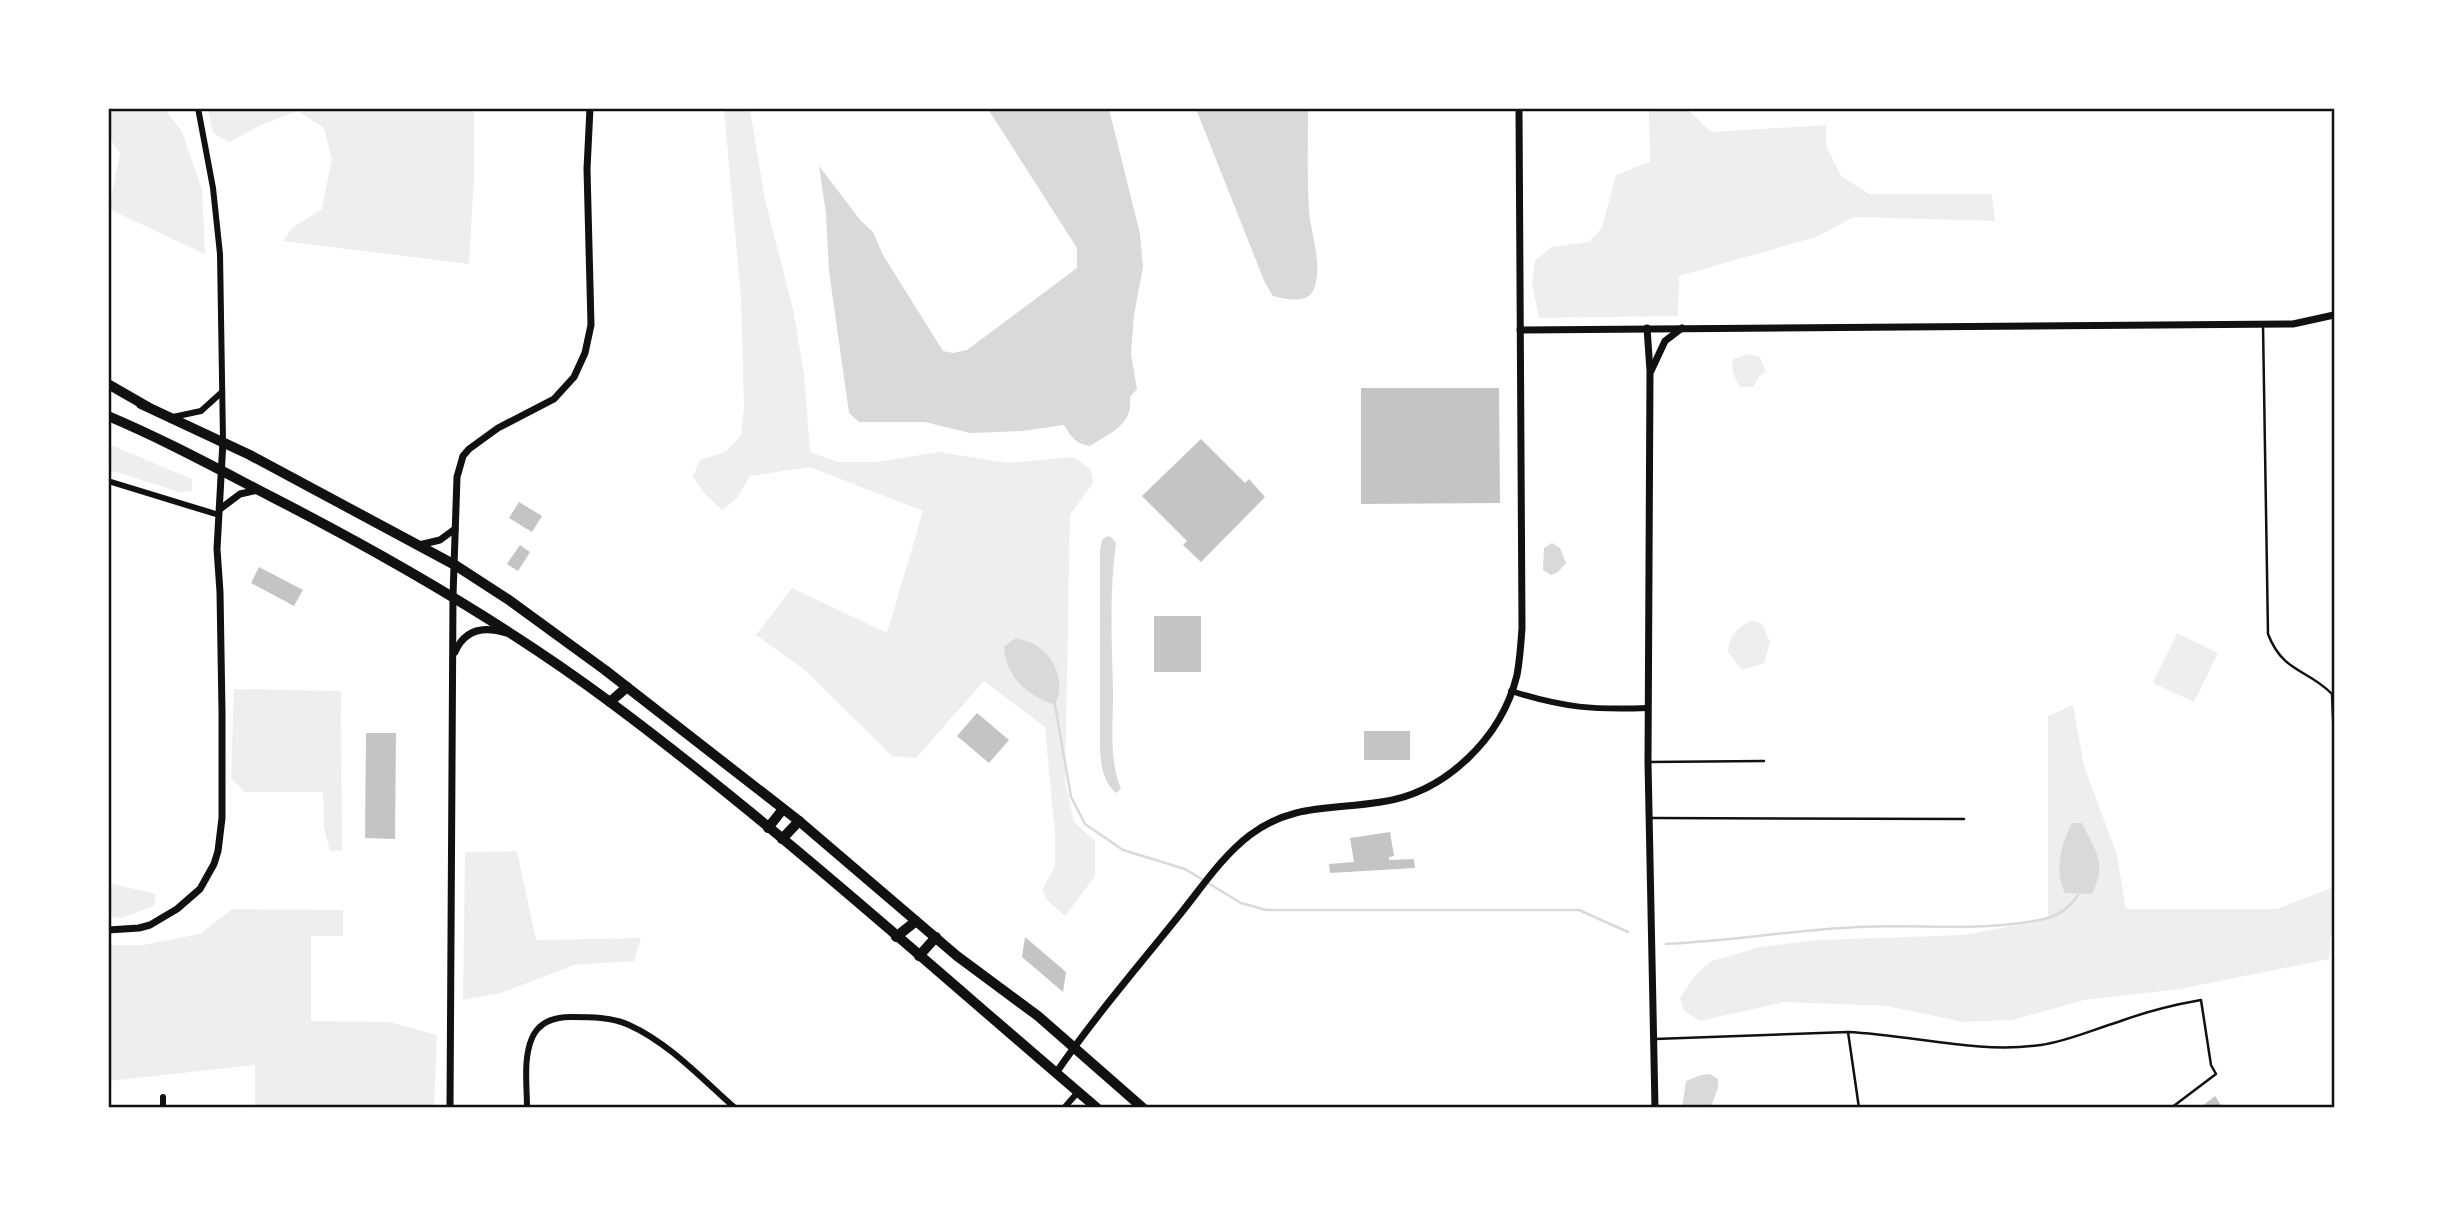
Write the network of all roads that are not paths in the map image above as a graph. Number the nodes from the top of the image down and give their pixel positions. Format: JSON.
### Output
{"nodes":[{"id":1,"x":198,"y":108,"type":"edge"},
{"id":2,"x":590,"y":108,"type":"edge"},
{"id":3,"x":1519,"y":108,"type":"edge"},
{"id":4,"x":2334,"y":315,"type":"edge"},
{"id":5,"x":2263,"y":325,"type":"junction"},
{"id":6,"x":1647,"y":328,"type":"junction"},
{"id":7,"x":1683,"y":328,"type":"junction"},
{"id":8,"x":1520,"y":330,"type":"junction"},
{"id":9,"x":1650,"y":371,"type":"junction"},
{"id":10,"x":108,"y":387,"type":"edge"},
{"id":11,"x":222,"y":391,"type":"junction"},
{"id":12,"x":148,"y":407,"type":"joint"},
{"id":13,"x":108,"y":416,"type":"edge"},
{"id":14,"x":172,"y":418,"type":"junction"},
{"id":15,"x":223,"y":440,"type":"junction"},
{"id":16,"x":222,"y":471,"type":"junction"},
{"id":17,"x":108,"y":481,"type":"edge"},
{"id":18,"x":258,"y":489,"type":"junction"},
{"id":19,"x":220,"y":512,"type":"junction"},
{"id":20,"x":455,"y":529,"type":"junction"},
{"id":21,"x":419,"y":545,"type":"junction"},
{"id":22,"x":455,"y":565,"type":"junction"},
{"id":23,"x":453,"y":596,"type":"junction"},
{"id":24,"x":514,"y":636,"type":"junction"},
{"id":25,"x":454,"y":656,"type":"junction"},
{"id":26,"x":627,"y":687,"type":"junction"},
{"id":27,"x":1511,"y":691,"type":"junction"},
{"id":28,"x":610,"y":702,"type":"junction"},
{"id":29,"x":1648,"y":708,"type":"junction"},
{"id":30,"x":2334,"y":741,"type":"edge"},
{"id":31,"x":1764,"y":761,"type":"dead end"},
{"id":32,"x":1648,"y":762,"type":"junction"},
{"id":33,"x":783,"y":808,"type":"junction"},
{"id":34,"x":1649,"y":818,"type":"junction"},
{"id":35,"x":1964,"y":819,"type":"dead end"},
{"id":36,"x":799,"y":821,"type":"junction"},
{"id":37,"x":768,"y":828,"type":"junction"},
{"id":38,"x":782,"y":839,"type":"junction"},
{"id":39,"x":916,"y":921,"type":"junction"},
{"id":40,"x":108,"y":930,"type":"edge"},
{"id":41,"x":896,"y":937,"type":"junction"},
{"id":42,"x":936,"y":937,"type":"junction"},
{"id":43,"x":919,"y":956,"type":"junction"},
{"id":44,"x":1848,"y":1032,"type":"junction"},
{"id":45,"x":1653,"y":1039,"type":"junction"},
{"id":46,"x":1074,"y":1046,"type":"junction"},
{"id":47,"x":1056,"y":1073,"type":"junction"},
{"id":48,"x":1078,"y":1092,"type":"junction"},
{"id":49,"x":163,"y":1097,"type":"dead end"},
{"id":50,"x":163,"y":1108,"type":"edge"},
{"id":51,"x":450,"y":1108,"type":"edge"},
{"id":52,"x":527,"y":1108,"type":"edge"},
{"id":53,"x":735,"y":1108,"type":"edge"},
{"id":54,"x":1064,"y":1108,"type":"edge"},
{"id":55,"x":1097,"y":1108,"type":"edge"},
{"id":56,"x":1143,"y":1108,"type":"edge"},
{"id":57,"x":1655,"y":1108,"type":"edge"},
{"id":58,"x":1859,"y":1108,"type":"edge"},
{"id":59,"x":2171,"y":1108,"type":"edge"}],
"edges":[{"from":1,"to":11,"type":"street"},
{"from":2,"to":20,"type":"street"},
{"from":3,"to":8,"type":"street"},
{"from":4,"to":5,"type":"street"},
{"from":5,"to":7,"type":"street"},
{"from":5,"to":30,"type":"lane"},
{"from":6,"to":7,"type":"street"},
{"from":6,"to":8,"type":"street"},
{"from":6,"to":9,"type":"street"},
{"from":7,"to":9,"type":"street"},
{"from":8,"to":27,"type":"street"},
{"from":9,"to":29,"type":"street"},
{"from":10,"to":12,"type":"highway"},
{"from":11,"to":14,"type":"street"},
{"from":11,"to":15,"type":"street"},
{"from":12,"to":14,"type":"main road"},
{"from":13,"to":16,"type":"main road"},
{"from":14,"to":15,"type":"main road"},
{"from":15,"to":16,"type":"street"},
{"from":15,"to":21,"type":"main road"},
{"from":16,"to":18,"type":"main road"},
{"from":16,"to":19,"type":"street"},
{"from":17,"to":19,"type":"street"},
{"from":18,"to":19,"type":"street"},
{"from":18,"to":23,"type":"main road"},
{"from":19,"to":40,"type":"street"},
{"from":20,"to":21,"type":"street"},
{"from":20,"to":22,"type":"street"},
{"from":21,"to":22,"type":"main road"},
{"from":22,"to":23,"type":"street"},
{"from":22,"to":26,"type":"main road"},
{"from":23,"to":24,"type":"main road"},
{"from":23,"to":25,"type":"street"},
{"from":24,"to":25,"type":"street"},
{"from":24,"to":28,"type":"main road"},
{"from":25,"to":51,"type":"street"},
{"from":26,"to":28,"type":"main road"},
{"from":26,"to":33,"type":"main road"},
{"from":27,"to":29,"type":"street"},
{"from":27,"to":46,"type":"street"},
{"from":28,"to":37,"type":"main road"},
{"from":29,"to":32,"type":"street"},
{"from":31,"to":32,"type":"lane"},
{"from":32,"to":34,"type":"street"},
{"from":33,"to":36,"type":"main road"},
{"from":33,"to":37,"type":"main road"},
{"from":34,"to":35,"type":"lane"},
{"from":34,"to":45,"type":"street"},
{"from":36,"to":38,"type":"main road"},
{"from":36,"to":39,"type":"main road"},
{"from":37,"to":38,"type":"main road"},
{"from":38,"to":41,"type":"main road"},
{"from":39,"to":41,"type":"main road"},
{"from":39,"to":42,"type":"main road"},
{"from":41,"to":43,"type":"main road"},
{"from":42,"to":43,"type":"main road"},
{"from":42,"to":46,"type":"main road"},
{"from":43,"to":47,"type":"main road"},
{"from":44,"to":45,"type":"lane"},
{"from":44,"to":58,"type":"lane"},
{"from":44,"to":59,"type":"lane"},
{"from":45,"to":57,"type":"street"},
{"from":46,"to":47,"type":"street"},
{"from":46,"to":56,"type":"main road"},
{"from":47,"to":48,"type":"main road"},
{"from":48,"to":54,"type":"street"},
{"from":48,"to":55,"type":"main road"},
{"from":49,"to":50,"type":"street"},
{"from":52,"to":53,"type":"street"}]}
